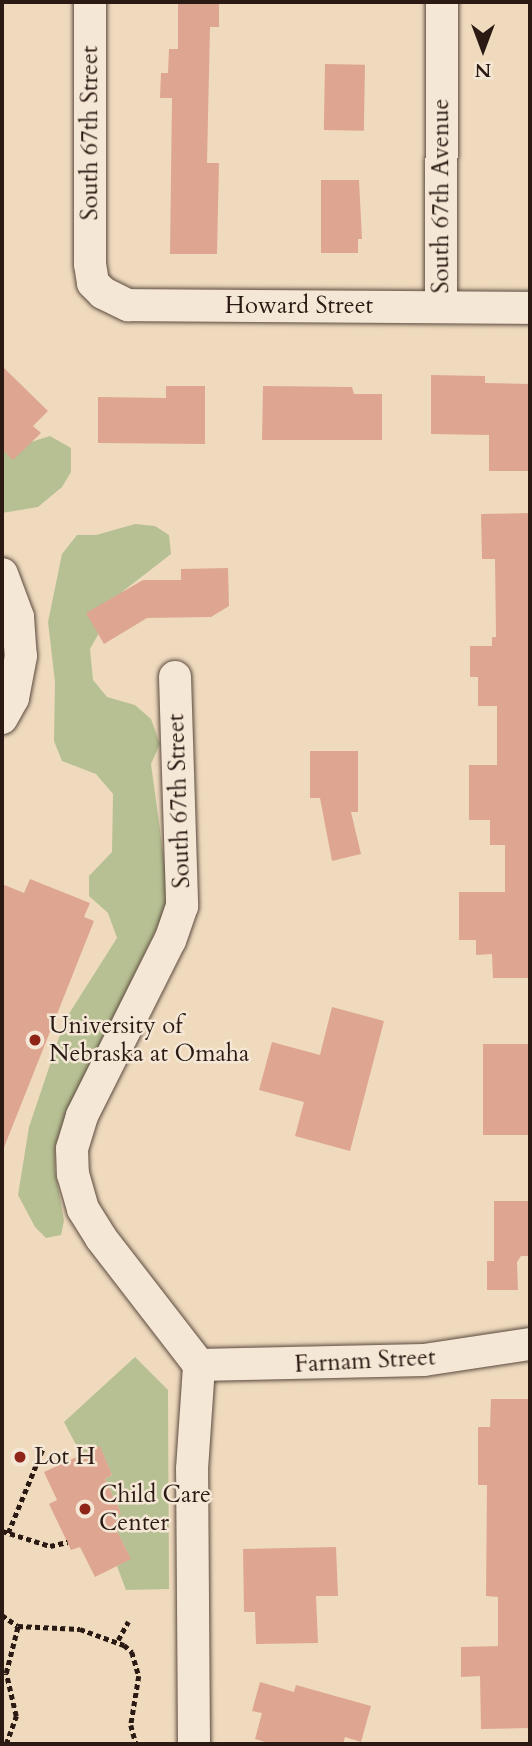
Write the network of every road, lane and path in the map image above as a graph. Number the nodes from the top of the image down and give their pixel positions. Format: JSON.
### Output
{"nodes":[{"id":1,"x":90,"y":2,"type":"edge"},
{"id":2,"x":442,"y":2,"type":"edge"},
{"id":3,"x":90,"y":264,"type":"joint"},
{"id":4,"x":441,"y":307,"type":"junction"},
{"id":5,"x":530,"y":308,"type":"edge"},
{"id":6,"x":2,"y":574,"type":"edge"},
{"id":7,"x":175,"y":677,"type":"dead end"},
{"id":8,"x":2,"y":718,"type":"edge"},
{"id":9,"x":530,"y":1344,"type":"edge"},
{"id":10,"x":199,"y":1365,"type":"junction"},
{"id":11,"x":43,"y":1448,"type":"dead end"},
{"id":12,"x":5,"y":1532,"type":"edge"},
{"id":13,"x":68,"y":1542,"type":"dead end"},
{"id":14,"x":2,"y":1615,"type":"edge"},
{"id":15,"x":128,"y":1622,"type":"dead end"},
{"id":16,"x":18,"y":1626,"type":"junction"},
{"id":17,"x":117,"y":1640,"type":"junction"},
{"id":18,"x":6,"y":1744,"type":"edge"},
{"id":19,"x":136,"y":1744,"type":"edge"},
{"id":20,"x":194,"y":1744,"type":"edge"}],
"edges":[{"from":1,"to":3,"type":"street","name":"South 67th Street"},
{"from":2,"to":4,"type":"street","name":"South 67th Avenue"},
{"from":3,"to":4,"type":"street","name":"Howard Street"},
{"from":4,"to":5,"type":"street","name":"Howard Street"},
{"from":6,"to":8,"type":"street"},
{"from":7,"to":10,"type":"street","name":"South 67th Street"},
{"from":9,"to":10,"type":"street","name":"Farnam Street"},
{"from":10,"to":20,"type":"street"},
{"from":11,"to":12,"type":"path"},
{"from":12,"to":13,"type":"path"},
{"from":14,"to":16,"type":"path"},
{"from":15,"to":17,"type":"path"},
{"from":16,"to":17,"type":"path"},
{"from":16,"to":18,"type":"path"},
{"from":17,"to":19,"type":"path"}]}
